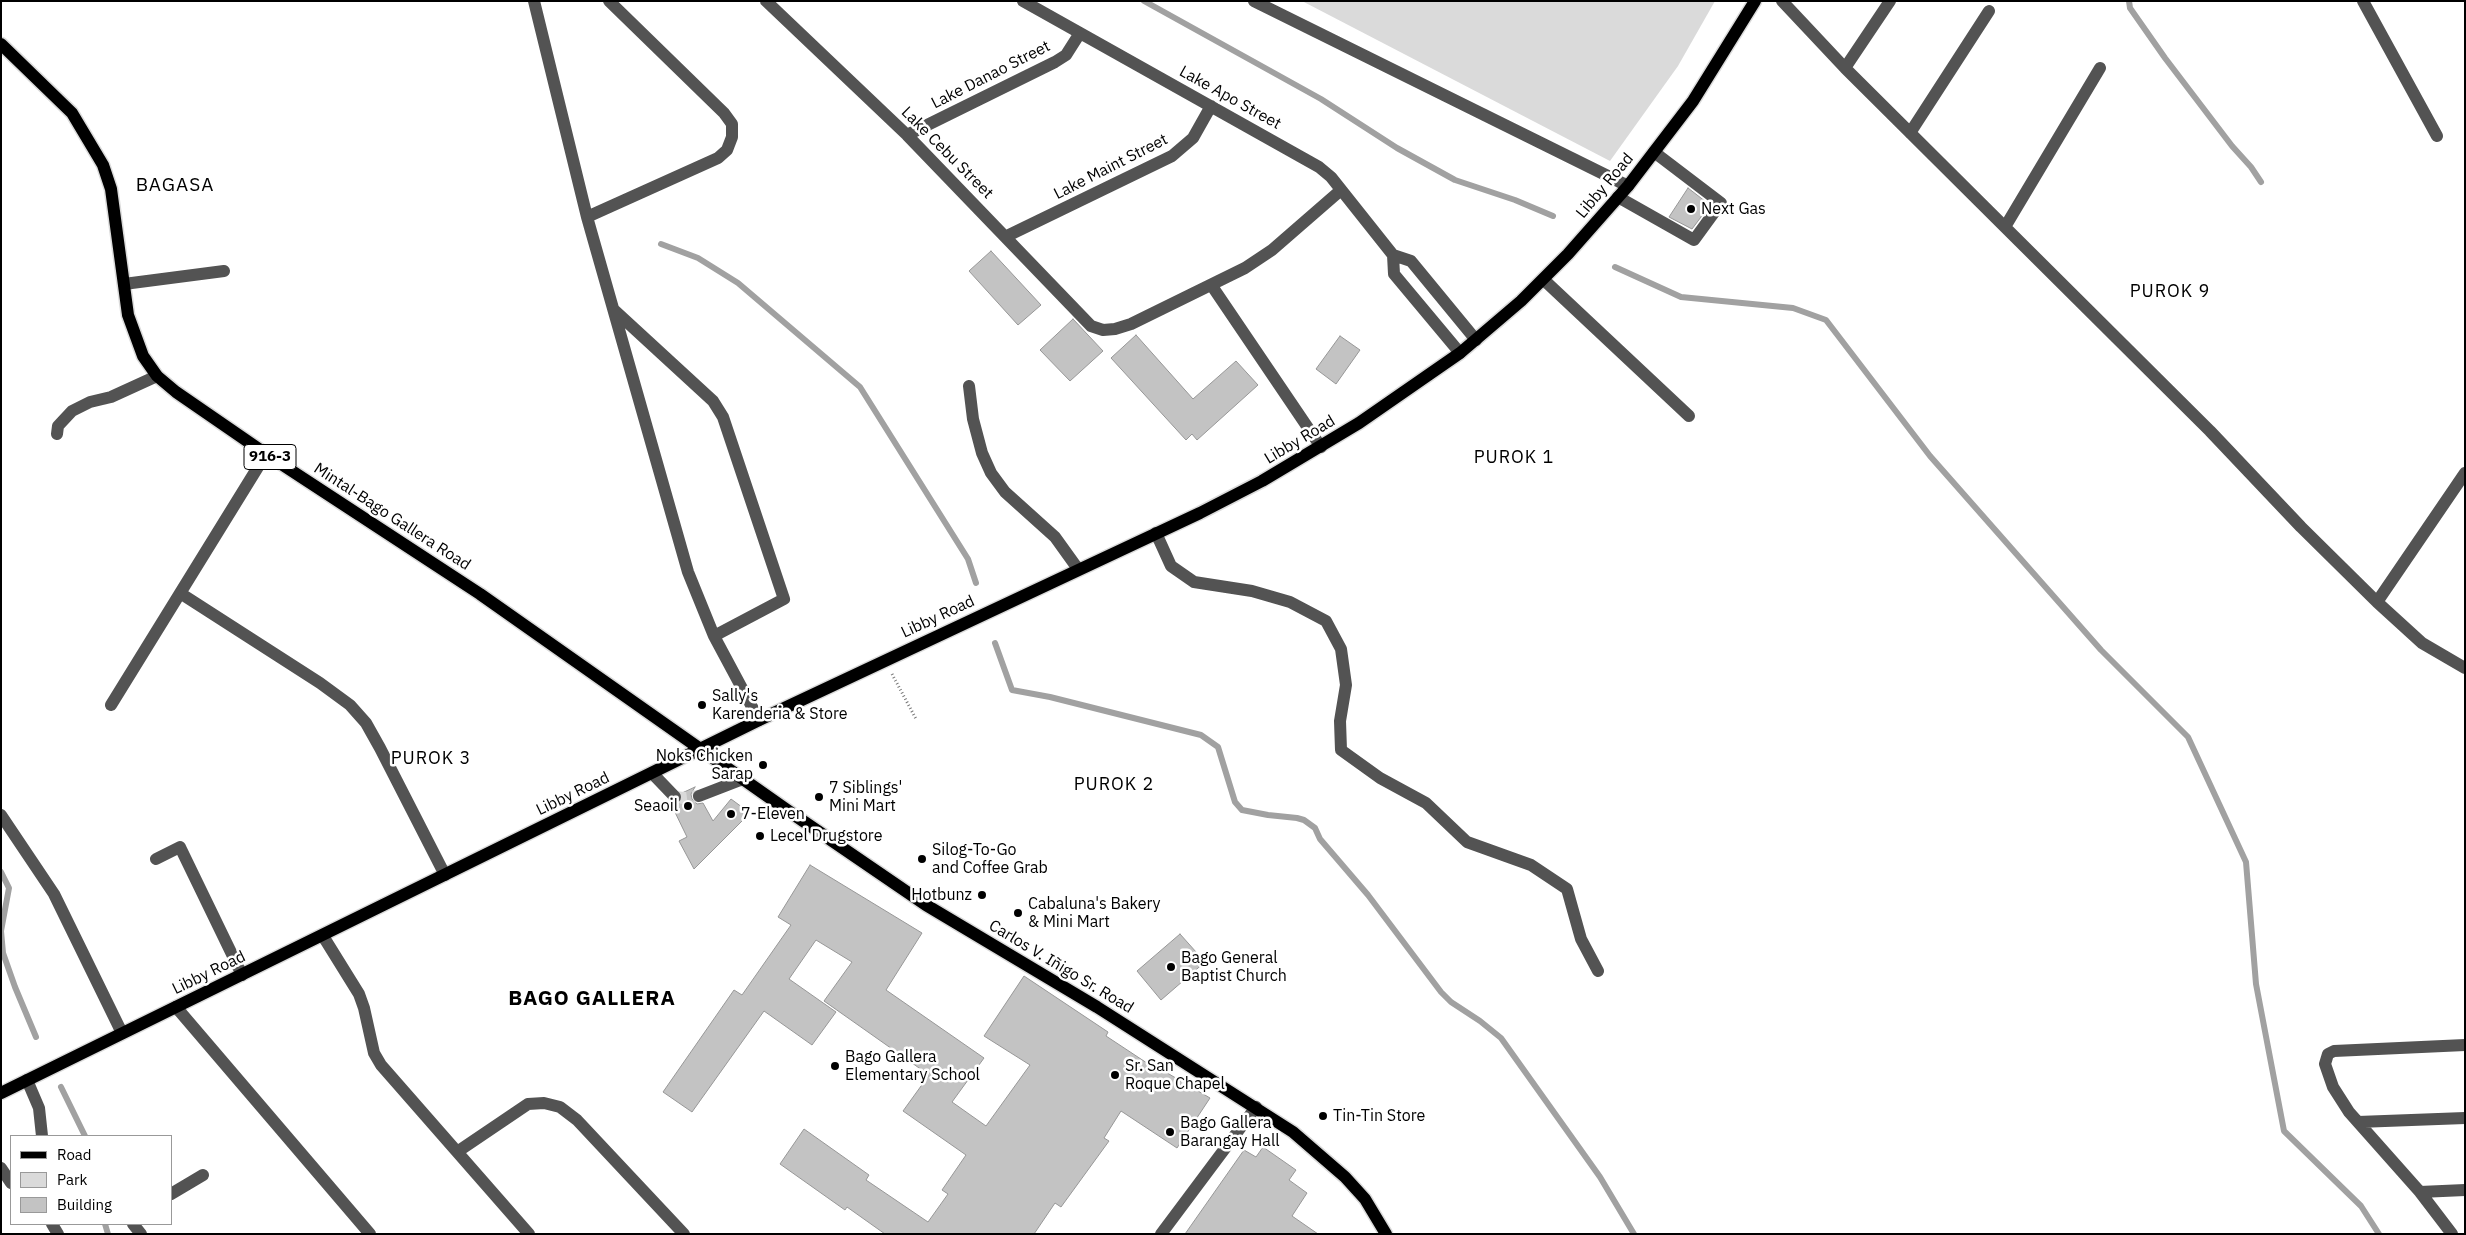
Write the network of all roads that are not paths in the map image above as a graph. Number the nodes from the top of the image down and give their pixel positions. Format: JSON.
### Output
{"nodes":[{"id":1,"x":534,"y":1,"type":"edge"},
{"id":2,"x":609,"y":1,"type":"edge"},
{"id":3,"x":766,"y":1,"type":"edge"},
{"id":4,"x":1023,"y":1,"type":"edge"},
{"id":5,"x":1254,"y":1,"type":"edge"},
{"id":6,"x":1755,"y":1,"type":"edge"},
{"id":7,"x":1782,"y":1,"type":"edge"},
{"id":8,"x":1890,"y":1,"type":"edge"},
{"id":9,"x":2363,"y":1,"type":"edge"},
{"id":10,"x":1989,"y":11,"type":"dead end"},
{"id":11,"x":1080,"y":33,"type":"junction"},
{"id":12,"x":1,"y":44,"type":"edge"},
{"id":13,"x":1845,"y":68,"type":"junction"},
{"id":14,"x":2100,"y":68,"type":"dead end"},
{"id":15,"x":1211,"y":106,"type":"junction"},
{"id":16,"x":1910,"y":133,"type":"junction"},
{"id":17,"x":908,"y":135,"type":"junction"},
{"id":18,"x":2436,"y":136,"type":"dead end"},
{"id":19,"x":1654,"y":152,"type":"junction"},
{"id":20,"x":1628,"y":186,"type":"junction"},
{"id":21,"x":1341,"y":190,"type":"junction"},
{"id":22,"x":1618,"y":197,"type":"junction"},
{"id":23,"x":587,"y":217,"type":"junction"},
{"id":24,"x":2005,"y":227,"type":"junction"},
{"id":25,"x":1007,"y":236,"type":"junction"},
{"id":26,"x":1394,"y":255,"type":"junction"},
{"id":27,"x":224,"y":271,"type":"dead end"},
{"id":28,"x":1544,"y":280,"type":"junction"},
{"id":29,"x":124,"y":284,"type":"junction"},
{"id":30,"x":1212,"y":286,"type":"junction"},
{"id":31,"x":614,"y":310,"type":"junction"},
{"id":32,"x":1476,"y":340,"type":"junction"},
{"id":33,"x":1460,"y":352,"type":"junction"},
{"id":34,"x":157,"y":376,"type":"junction"},
{"id":35,"x":969,"y":386,"type":"dead end"},
{"id":36,"x":1689,"y":416,"type":"dead end"},
{"id":37,"x":57,"y":434,"type":"dead end"},
{"id":38,"x":1321,"y":447,"type":"junction"},
{"id":39,"x":266,"y":454,"type":"junction"},
{"id":40,"x":2465,"y":473,"type":"edge"},
{"id":41,"x":1156,"y":533,"type":"junction"},
{"id":42,"x":1078,"y":569,"type":"junction"},
{"id":43,"x":180,"y":593,"type":"junction"},
{"id":44,"x":2377,"y":602,"type":"junction"},
{"id":45,"x":714,"y":636,"type":"junction"},
{"id":46,"x":2465,"y":668,"type":"edge"},
{"id":47,"x":111,"y":705,"type":"dead end"},
{"id":48,"x":759,"y":720,"type":"junction"},
{"id":49,"x":700,"y":748,"type":"junction"},
{"id":50,"x":652,"y":773,"type":"junction"},
{"id":51,"x":743,"y":779,"type":"junction"},
{"id":52,"x":699,"y":796,"type":"tunnel mouth"},
{"id":53,"x":675,"y":797,"type":"dead end"},
{"id":54,"x":1,"y":815,"type":"edge"},
{"id":55,"x":156,"y":859,"type":"dead end"},
{"id":56,"x":445,"y":875,"type":"junction"},
{"id":57,"x":323,"y":936,"type":"junction"},
{"id":58,"x":1598,"y":970,"type":"dead end"},
{"id":59,"x":242,"y":975,"type":"junction"},
{"id":60,"x":176,"y":1007,"type":"junction"},
{"id":61,"x":122,"y":1033,"type":"junction"},
{"id":62,"x":2465,"y":1045,"type":"edge"},
{"id":63,"x":27,"y":1080,"type":"junction"},
{"id":64,"x":1,"y":1093,"type":"edge"},
{"id":65,"x":1256,"y":1107,"type":"junction"},
{"id":66,"x":2465,"y":1118,"type":"edge"},
{"id":67,"x":2358,"y":1122,"type":"junction"},
{"id":68,"x":42,"y":1135,"type":"edge"},
{"id":69,"x":457,"y":1152,"type":"junction"},
{"id":70,"x":5,"y":1168,"type":"edge"},
{"id":71,"x":203,"y":1175,"type":"dead end"},
{"id":72,"x":10,"y":1180,"type":"edge"},
{"id":73,"x":2465,"y":1190,"type":"edge"},
{"id":74,"x":2420,"y":1192,"type":"junction"},
{"id":75,"x":172,"y":1193,"type":"edge"},
{"id":76,"x":370,"y":1234,"type":"edge"},
{"id":77,"x":529,"y":1234,"type":"edge"},
{"id":78,"x":684,"y":1234,"type":"edge"},
{"id":79,"x":1161,"y":1234,"type":"edge"},
{"id":80,"x":1386,"y":1234,"type":"edge"},
{"id":81,"x":2452,"y":1234,"type":"edge"}],
"edges":[{"from":1,"to":23,"type":"street"},
{"from":2,"to":23,"type":"street"},
{"from":3,"to":17,"type":"street","name":"Lake Cebu Street"},
{"from":4,"to":11,"type":"street","name":"Lake Apo Street"},
{"from":5,"to":20,"type":"street"},
{"from":6,"to":19,"type":"main road","name":"Libby Road"},
{"from":7,"to":13,"type":"street"},
{"from":8,"to":13,"type":"street"},
{"from":9,"to":18,"type":"street"},
{"from":10,"to":16,"type":"street"},
{"from":11,"to":15,"type":"street","name":"Lake Apo Street"},
{"from":11,"to":17,"type":"street","name":"Lake Danao Street"},
{"from":12,"to":29,"type":"main road","name":"Mintal-Bago Gallera Road","number":"916-3"},
{"from":13,"to":16,"type":"street"},
{"from":14,"to":24,"type":"street"},
{"from":15,"to":21,"type":"street","name":"Lake Apo Street"},
{"from":15,"to":25,"type":"street","name":"Lake Maint Street"},
{"from":16,"to":24,"type":"street"},
{"from":17,"to":25,"type":"street","name":"Lake Cebu Street"},
{"from":19,"to":20,"type":"main road","name":"Libby Road"},
{"from":19,"to":22,"type":"street"},
{"from":20,"to":22,"type":"main road","name":"Libby Road"},
{"from":21,"to":26,"type":"street","name":"Lake Apo Street"},
{"from":21,"to":30,"type":"street"},
{"from":22,"to":28,"type":"main road","name":"Libby Road"},
{"from":23,"to":31,"type":"street"},
{"from":24,"to":44,"type":"street"},
{"from":25,"to":30,"type":"street","name":"Lake Cebu Street"},
{"from":26,"to":32,"type":"street","name":"Lake Apo Street"},
{"from":26,"to":33,"type":"street","name":"Lake Apo Street"},
{"from":27,"to":29,"type":"street"},
{"from":28,"to":32,"type":"main road","name":"Libby Road"},
{"from":28,"to":36,"type":"street"},
{"from":29,"to":34,"type":"main road","name":"Mintal-Bago Gallera Road","number":"916-3"},
{"from":30,"to":38,"type":"street"},
{"from":31,"to":45,"type":"street"},
{"from":31,"to":45,"type":"street"},
{"from":32,"to":33,"type":"main road","name":"Libby Road"},
{"from":33,"to":38,"type":"main road","name":"Libby Road"},
{"from":34,"to":37,"type":"street"},
{"from":34,"to":39,"type":"main road","name":"Mintal-Bago Gallera Road","number":"916-3"},
{"from":35,"to":42,"type":"street"},
{"from":38,"to":41,"type":"main road","name":"Libby Road"},
{"from":39,"to":43,"type":"street"},
{"from":39,"to":49,"type":"main road","name":"Mintal-Bago Gallera Road","number":"916-3"},
{"from":40,"to":44,"type":"street"},
{"from":41,"to":42,"type":"main road","name":"Libby Road"},
{"from":41,"to":58,"type":"street"},
{"from":42,"to":48,"type":"main road","name":"Libby Road"},
{"from":43,"to":47,"type":"street"},
{"from":43,"to":56,"type":"street"},
{"from":44,"to":46,"type":"street"},
{"from":45,"to":48,"type":"street"},
{"from":48,"to":49,"type":"main road","name":"Libby Road"},
{"from":49,"to":50,"type":"main road","name":"Libby Road"},
{"from":49,"to":51,"type":"main road","name":"Carlos V. Iñigo Sr. Road"},
{"from":50,"to":53,"type":"street"},
{"from":50,"to":56,"type":"main road","name":"Libby Road"},
{"from":51,"to":52,"type":"street"},
{"from":51,"to":65,"type":"main road","name":"Carlos V. Iñigo Sr. Road"},
{"from":54,"to":61,"type":"street"},
{"from":55,"to":59,"type":"street"},
{"from":56,"to":57,"type":"main road","name":"Libby Road"},
{"from":57,"to":59,"type":"main road","name":"Libby Road"},
{"from":57,"to":69,"type":"street"},
{"from":59,"to":60,"type":"main road","name":"Libby Road"},
{"from":60,"to":61,"type":"main road","name":"Libby Road"},
{"from":60,"to":76,"type":"street"},
{"from":61,"to":63,"type":"main road","name":"Libby Road"},
{"from":62,"to":67,"type":"street"},
{"from":63,"to":64,"type":"main road","name":"Libby Road"},
{"from":63,"to":68,"type":"street"},
{"from":65,"to":79,"type":"street"},
{"from":65,"to":80,"type":"main road","name":"Carlos V. Iñigo Sr. Road"},
{"from":66,"to":67,"type":"street"},
{"from":67,"to":74,"type":"street"},
{"from":69,"to":77,"type":"street"},
{"from":69,"to":78,"type":"street"},
{"from":70,"to":72,"type":"street"},
{"from":71,"to":75,"type":"street"},
{"from":73,"to":74,"type":"street"},
{"from":74,"to":81,"type":"street"}]}
